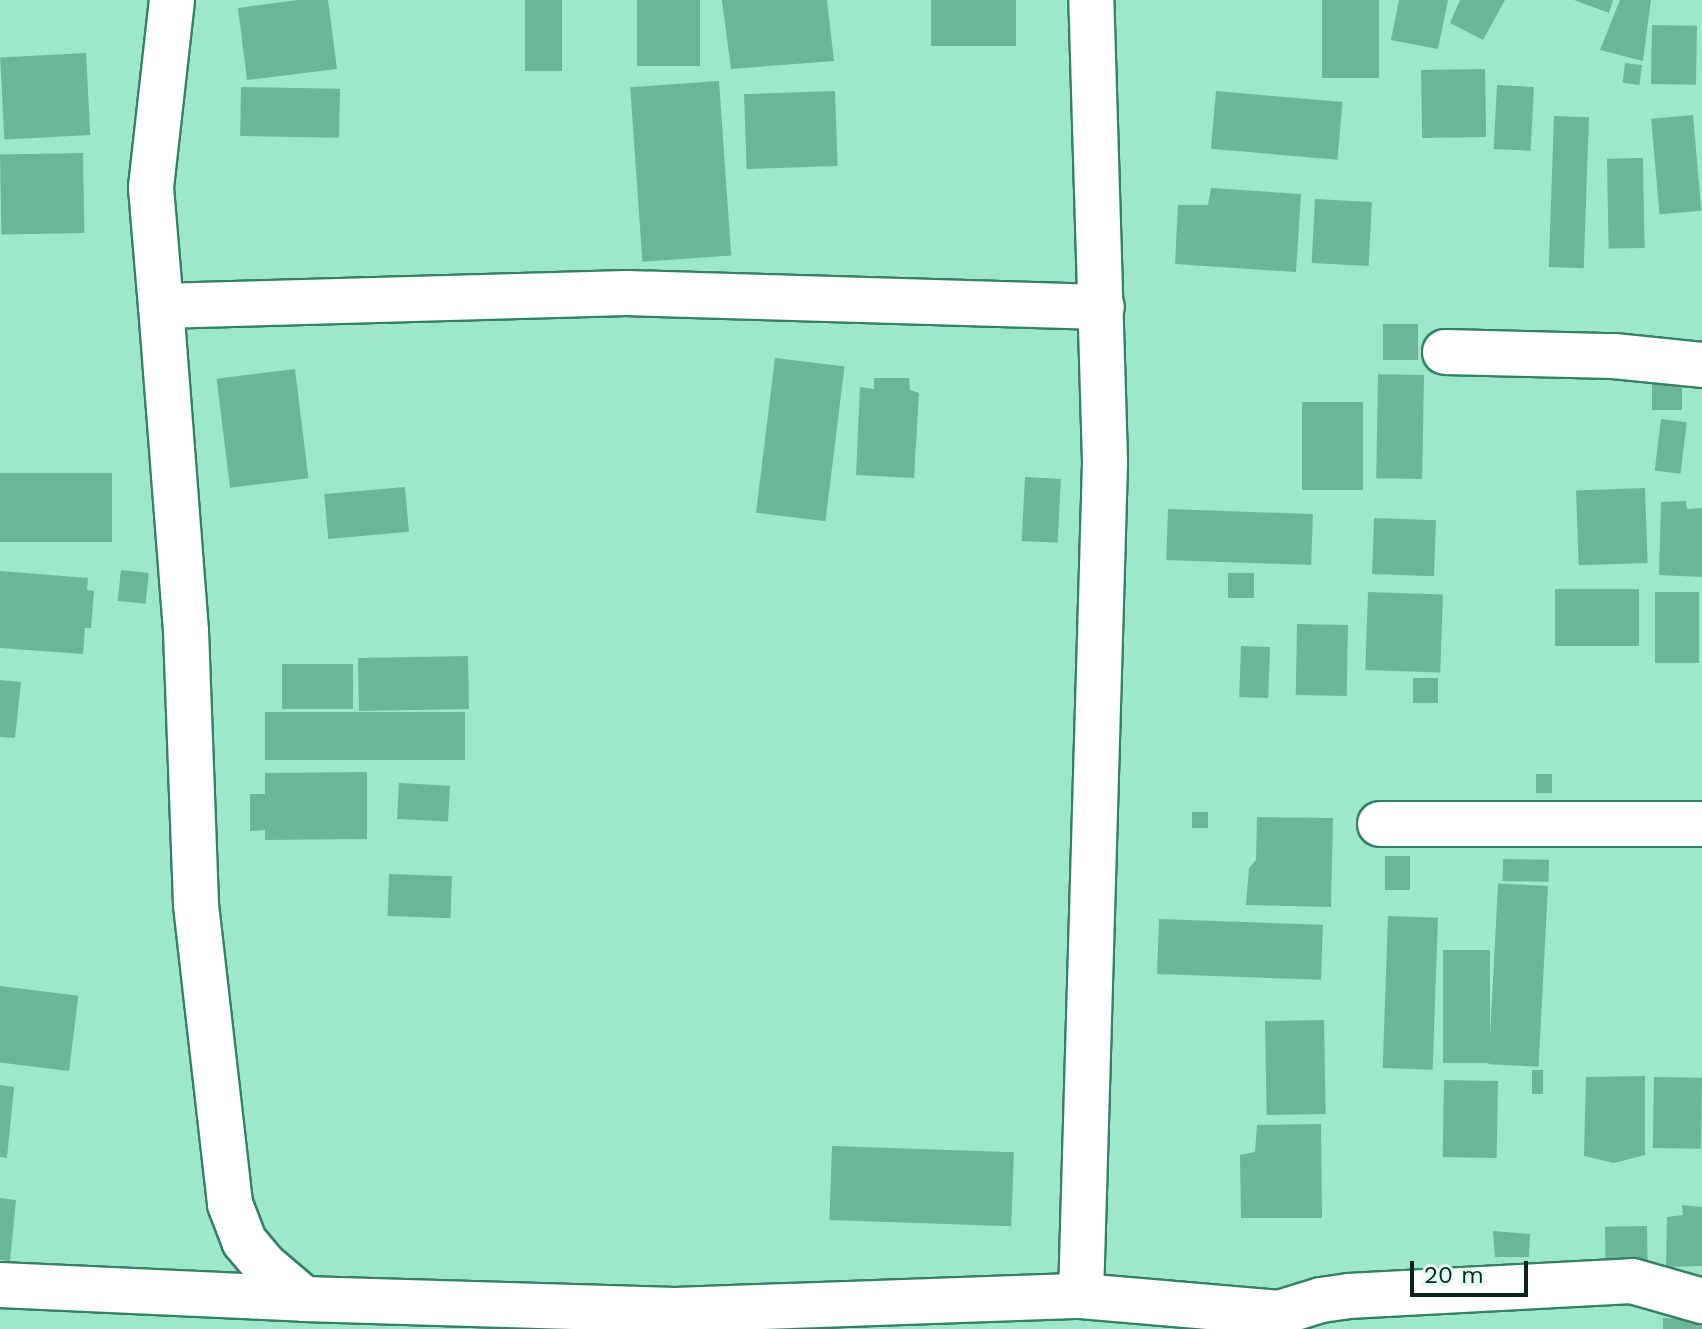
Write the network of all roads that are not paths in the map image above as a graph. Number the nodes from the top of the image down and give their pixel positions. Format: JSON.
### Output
{"nodes":[{"id":1,"x":172,"y":0,"type":"edge"},
{"id":2,"x":1091,"y":0,"type":"edge"},
{"id":3,"x":161,"y":306,"type":"junction"},
{"id":4,"x":1102,"y":307,"type":"junction"},
{"id":5,"x":1445,"y":352,"type":"dead end"},
{"id":6,"x":1702,"y":365,"type":"edge"},
{"id":7,"x":1380,"y":824,"type":"dead end"},
{"id":8,"x":1702,"y":824,"type":"edge"},
{"id":9,"x":0,"y":1285,"type":"edge"},
{"id":10,"x":1081,"y":1296,"type":"junction"},
{"id":11,"x":304,"y":1299,"type":"junction"},
{"id":12,"x":1702,"y":1301,"type":"edge"},
{"id":13,"x":675,"y":1320,"type":"edge"}],
"edges":[{"from":1,"to":3,"type":"street"},
{"from":2,"to":4,"type":"street"},
{"from":3,"to":4,"type":"street"},
{"from":3,"to":11,"type":"street"},
{"from":4,"to":10,"type":"street"},
{"from":5,"to":6,"type":"street"},
{"from":7,"to":8,"type":"street"},
{"from":9,"to":11,"type":"street"},
{"from":10,"to":12,"type":"street"},
{"from":10,"to":13,"type":"street"},
{"from":11,"to":13,"type":"street"}]}
